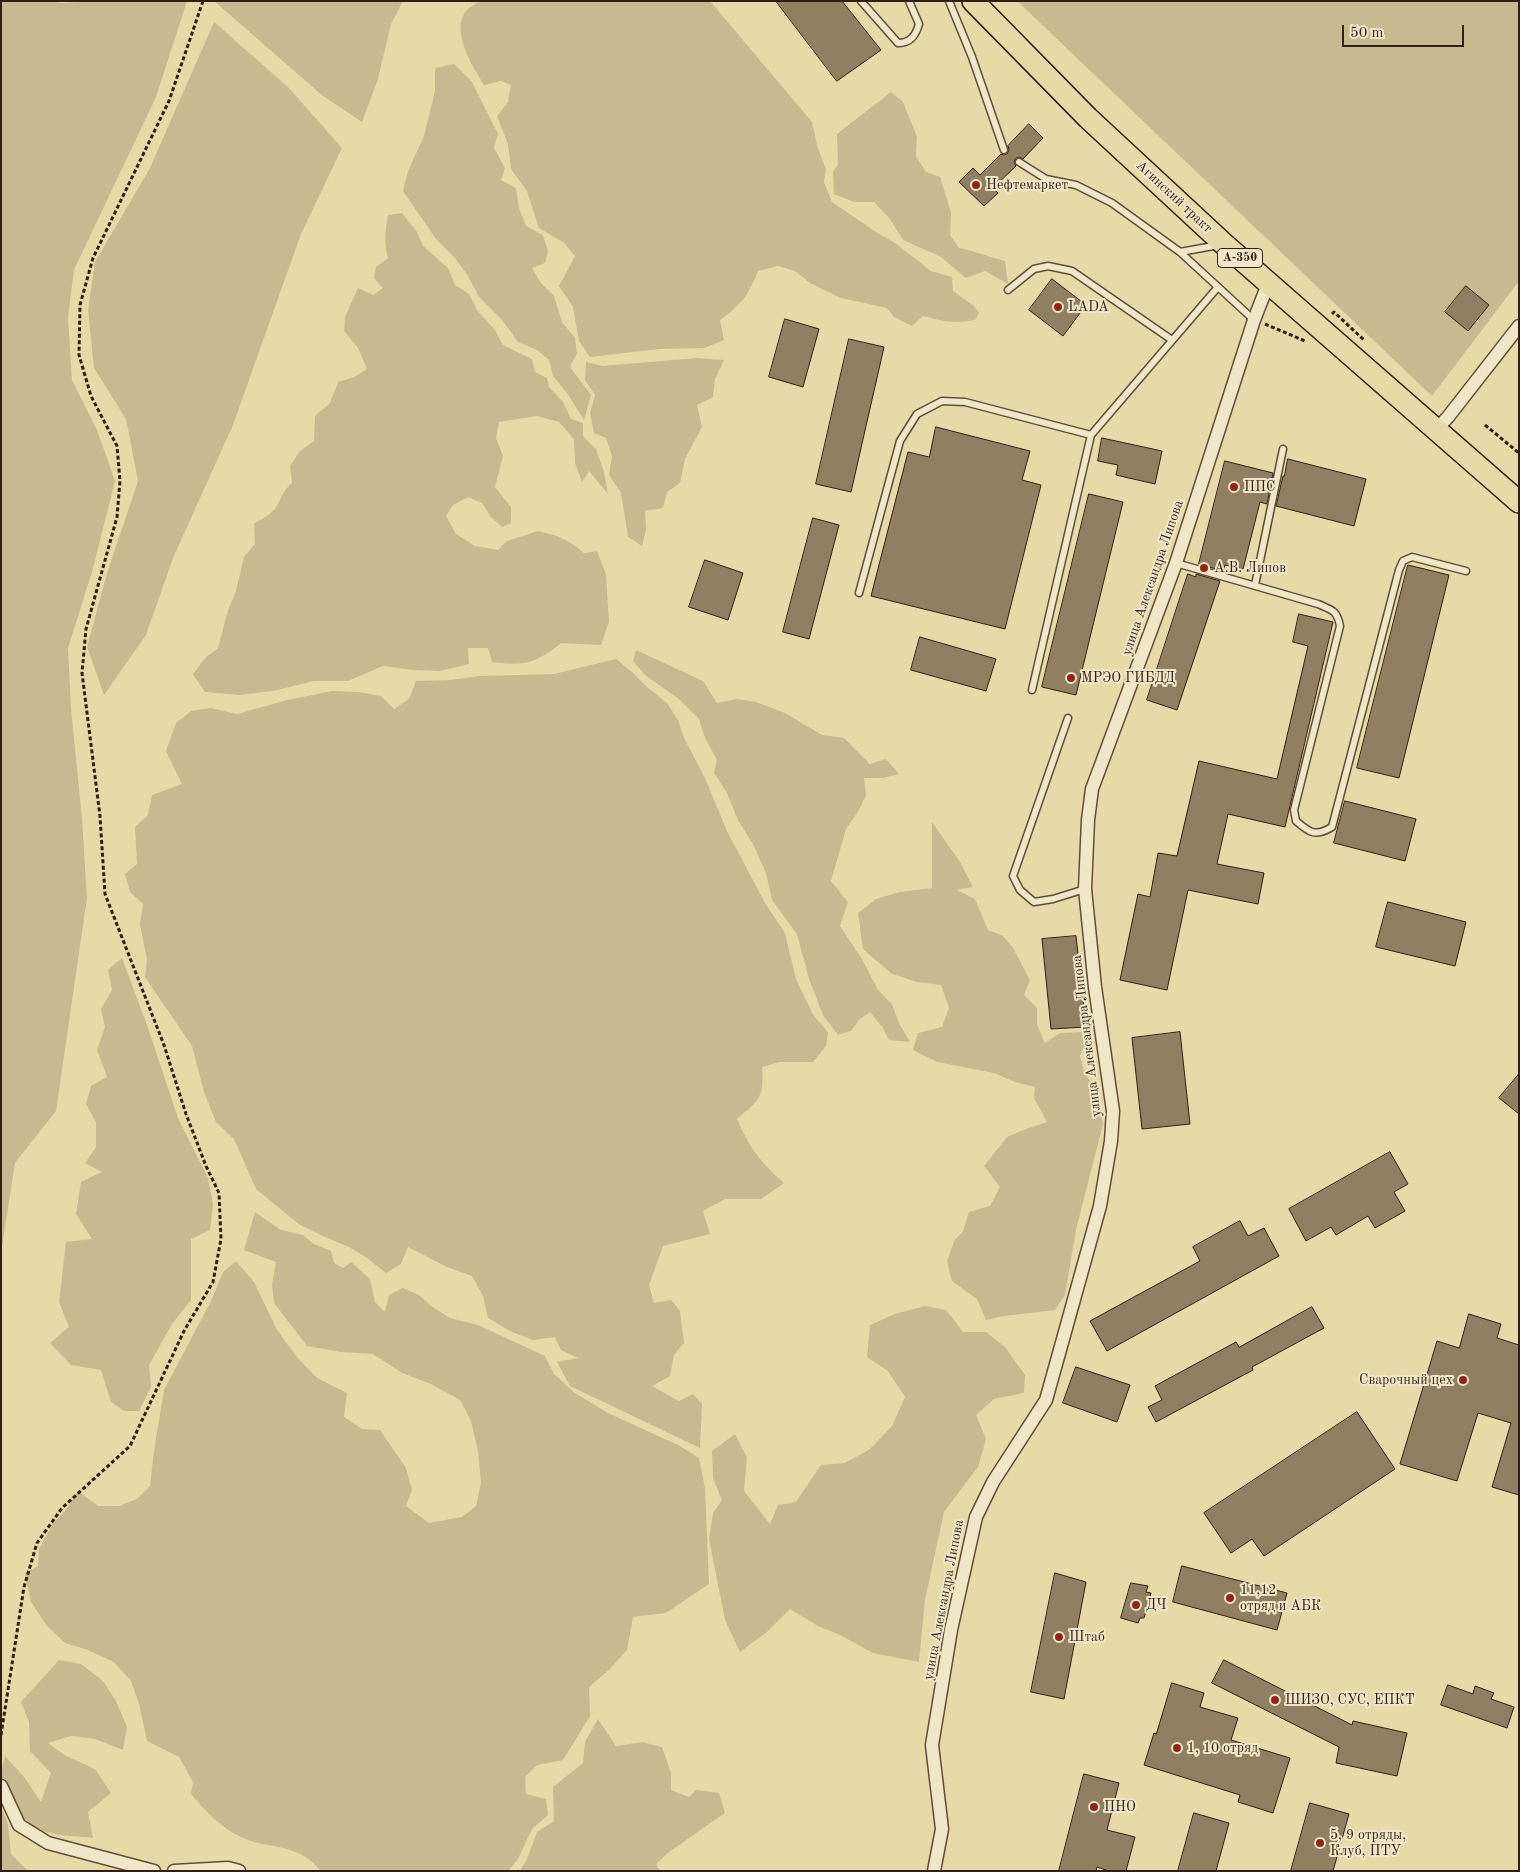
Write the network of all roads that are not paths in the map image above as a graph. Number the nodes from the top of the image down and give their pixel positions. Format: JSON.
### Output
{"nodes":[{"id":1,"x":861,"y":1,"type":"edge"},
{"id":2,"x":909,"y":1,"type":"edge"},
{"id":3,"x":949,"y":1,"type":"edge"},
{"id":4,"x":973,"y":1,"type":"edge"},
{"id":5,"x":1004,"y":150,"type":"dead end"},
{"id":6,"x":1019,"y":162,"type":"dead end"},
{"id":7,"x":1225,"y":244,"type":"junction"},
{"id":8,"x":1180,"y":252,"type":"junction"},
{"id":9,"x":1268,"y":284,"type":"junction"},
{"id":10,"x":1218,"y":287,"type":"junction"},
{"id":11,"x":1008,"y":290,"type":"dead end"},
{"id":12,"x":1254,"y":320,"type":"junction"},
{"id":13,"x":1519,"y":326,"type":"edge"},
{"id":14,"x":1172,"y":340,"type":"junction"},
{"id":15,"x":1436,"y":430,"type":"junction"},
{"id":16,"x":1090,"y":435,"type":"junction"},
{"id":17,"x":1283,"y":448,"type":"dead end"},
{"id":18,"x":1519,"y":502,"type":"edge"},
{"id":19,"x":1176,"y":563,"type":"junction"},
{"id":20,"x":1466,"y":571,"type":"dead end"},
{"id":21,"x":1255,"y":585,"type":"junction"},
{"id":22,"x":859,"y":593,"type":"dead end"},
{"id":23,"x":1032,"y":690,"type":"dead end"},
{"id":24,"x":1068,"y":718,"type":"dead end"},
{"id":25,"x":1086,"y":889,"type":"junction"},
{"id":26,"x":1,"y":1786,"type":"edge"},
{"id":27,"x":934,"y":1870,"type":"edge"},
{"id":28,"x":154,"y":1871,"type":"edge"},
{"id":29,"x":174,"y":1871,"type":"edge"},
{"id":30,"x":239,"y":1871,"type":"edge"}],
"edges":[{"from":1,"to":2,"type":"lane"},
{"from":3,"to":5,"type":"lane"},
{"from":4,"to":7,"type":"highway","name":"Агинский тракт","number":"А-350"},
{"from":6,"to":8,"type":"lane"},
{"from":7,"to":8,"type":"lane"},
{"from":7,"to":9,"type":"highway","name":"Агинский тракт","number":"А-350"},
{"from":8,"to":10,"type":"lane"},
{"from":9,"to":12,"type":"street","name":"улица Александра Липова"},
{"from":9,"to":15,"type":"highway","name":"Агинский тракт","number":"А-350"},
{"from":10,"to":12,"type":"lane"},
{"from":10,"to":14,"type":"lane"},
{"from":11,"to":14,"type":"lane"},
{"from":12,"to":19,"type":"street","name":"улица Александра Липова"},
{"from":13,"to":15,"type":"street"},
{"from":14,"to":16,"type":"lane"},
{"from":15,"to":18,"type":"highway","name":"Агинский тракт","number":"А-350"},
{"from":16,"to":22,"type":"lane"},
{"from":16,"to":23,"type":"lane"},
{"from":17,"to":21,"type":"lane"},
{"from":19,"to":21,"type":"lane"},
{"from":19,"to":25,"type":"street","name":"улица Александра Липова"},
{"from":20,"to":21,"type":"lane"},
{"from":24,"to":25,"type":"lane"},
{"from":25,"to":27,"type":"street","name":"улица Александра Липова"},
{"from":26,"to":28,"type":"street"},
{"from":29,"to":30,"type":"street"}]}
